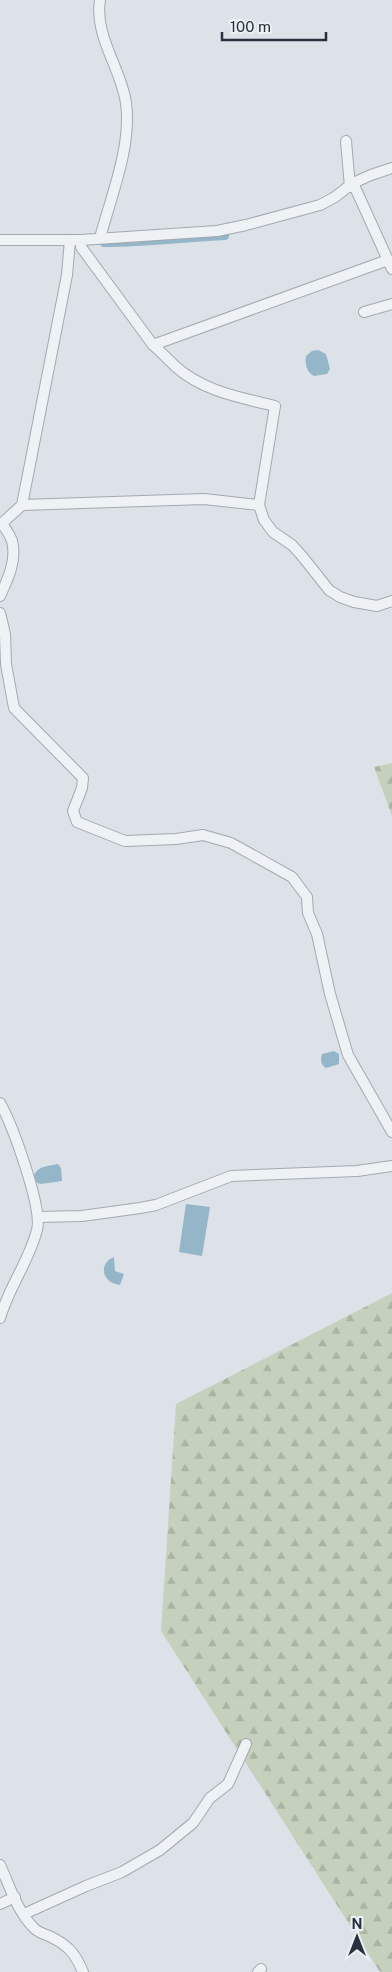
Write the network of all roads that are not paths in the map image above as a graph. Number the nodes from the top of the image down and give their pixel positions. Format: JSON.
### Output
{"nodes":[{"id":1,"x":100,"y":0,"type":"edge"},
{"id":2,"x":346,"y":141,"type":"dead end"},
{"id":3,"x":392,"y":168,"type":"edge"},
{"id":4,"x":351,"y":185,"type":"junction"},
{"id":5,"x":100,"y":238,"type":"junction"},
{"id":6,"x":0,"y":240,"type":"edge"},
{"id":7,"x":70,"y":240,"type":"junction"},
{"id":8,"x":81,"y":240,"type":"junction"},
{"id":9,"x":390,"y":265,"type":"edge"},
{"id":10,"x":392,"y":304,"type":"edge"},
{"id":11,"x":364,"y":312,"type":"dead end"},
{"id":12,"x":153,"y":345,"type":"junction"},
{"id":13,"x":22,"y":505,"type":"junction"},
{"id":14,"x":259,"y":505,"type":"junction"},
{"id":15,"x":1,"y":524,"type":"edge"},
{"id":16,"x":0,"y":596,"type":"edge"},
{"id":17,"x":392,"y":601,"type":"edge"},
{"id":18,"x":0,"y":613,"type":"edge"},
{"id":19,"x":0,"y":1103,"type":"edge"},
{"id":20,"x":4,"y":1122,"type":"edge"},
{"id":21,"x":392,"y":1132,"type":"edge"},
{"id":22,"x":392,"y":1166,"type":"edge"},
{"id":23,"x":38,"y":1217,"type":"junction"},
{"id":24,"x":0,"y":1318,"type":"edge"},
{"id":25,"x":246,"y":1744,"type":"dead end"},
{"id":26,"x":0,"y":1865,"type":"edge"},
{"id":27,"x":15,"y":1896,"type":"junction"},
{"id":28,"x":0,"y":1904,"type":"edge"},
{"id":29,"x":24,"y":1914,"type":"junction"},
{"id":30,"x":83,"y":1972,"type":"edge"}],
"edges":[{"from":1,"to":5,"type":"street"},
{"from":2,"to":4,"type":"street"},
{"from":3,"to":4,"type":"street"},
{"from":4,"to":5,"type":"street"},
{"from":4,"to":9,"type":"street"},
{"from":5,"to":8,"type":"street"},
{"from":6,"to":7,"type":"street"},
{"from":7,"to":8,"type":"street"},
{"from":7,"to":13,"type":"street"},
{"from":8,"to":12,"type":"street"},
{"from":9,"to":12,"type":"street"},
{"from":10,"to":11,"type":"street"},
{"from":12,"to":14,"type":"street"},
{"from":13,"to":14,"type":"street"},
{"from":13,"to":15,"type":"street"},
{"from":14,"to":17,"type":"street"},
{"from":15,"to":16,"type":"street"},
{"from":18,"to":21,"type":"street"},
{"from":19,"to":20,"type":"street"},
{"from":20,"to":23,"type":"street"},
{"from":22,"to":23,"type":"street"},
{"from":23,"to":24,"type":"street"},
{"from":25,"to":29,"type":"street"},
{"from":26,"to":27,"type":"street"},
{"from":27,"to":28,"type":"street"},
{"from":27,"to":29,"type":"street"},
{"from":29,"to":30,"type":"street"}]}
